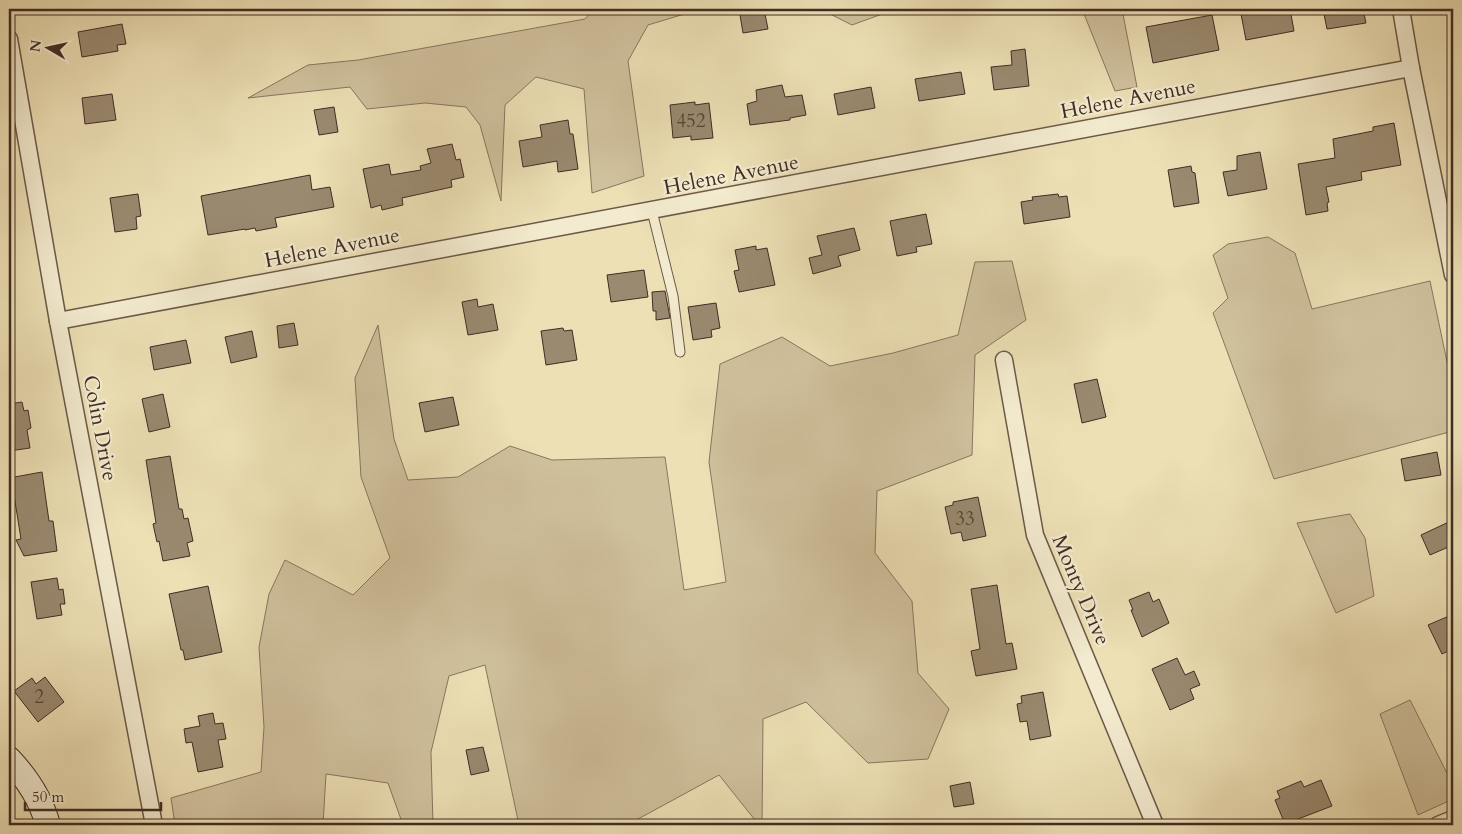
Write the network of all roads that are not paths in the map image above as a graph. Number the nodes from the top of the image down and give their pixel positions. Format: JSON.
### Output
{"nodes":[{"id":1,"x":1401,"y":9,"type":"edge"},
{"id":2,"x":9,"y":39,"type":"edge"},
{"id":3,"x":1411,"y":68,"type":"junction"},
{"id":4,"x":652,"y":211,"type":"junction"},
{"id":5,"x":1453,"y":274,"type":"edge"},
{"id":6,"x":58,"y":321,"type":"junction"},
{"id":7,"x":680,"y":352,"type":"dead end"},
{"id":8,"x":1004,"y":360,"type":"dead end"},
{"id":9,"x":9,"y":758,"type":"edge"},
{"id":10,"x":1453,"y":819,"type":"edge"},
{"id":11,"x":48,"y":825,"type":"edge"},
{"id":12,"x":154,"y":825,"type":"edge"},
{"id":13,"x":1155,"y":825,"type":"edge"},
{"id":14,"x":1438,"y":825,"type":"edge"}],
"edges":[{"from":1,"to":3,"type":"street"},
{"from":2,"to":6,"type":"street","name":"Colin Drive"},
{"from":3,"to":4,"type":"street","name":"Helene Avenue"},
{"from":3,"to":5,"type":"street"},
{"from":4,"to":6,"type":"street","name":"Helene Avenue"},
{"from":4,"to":7,"type":"lane"},
{"from":6,"to":12,"type":"street","name":"Colin Drive"},
{"from":8,"to":13,"type":"street","name":"Monty Drive"},
{"from":9,"to":11,"type":"main road"},
{"from":10,"to":14,"type":"street"}]}
